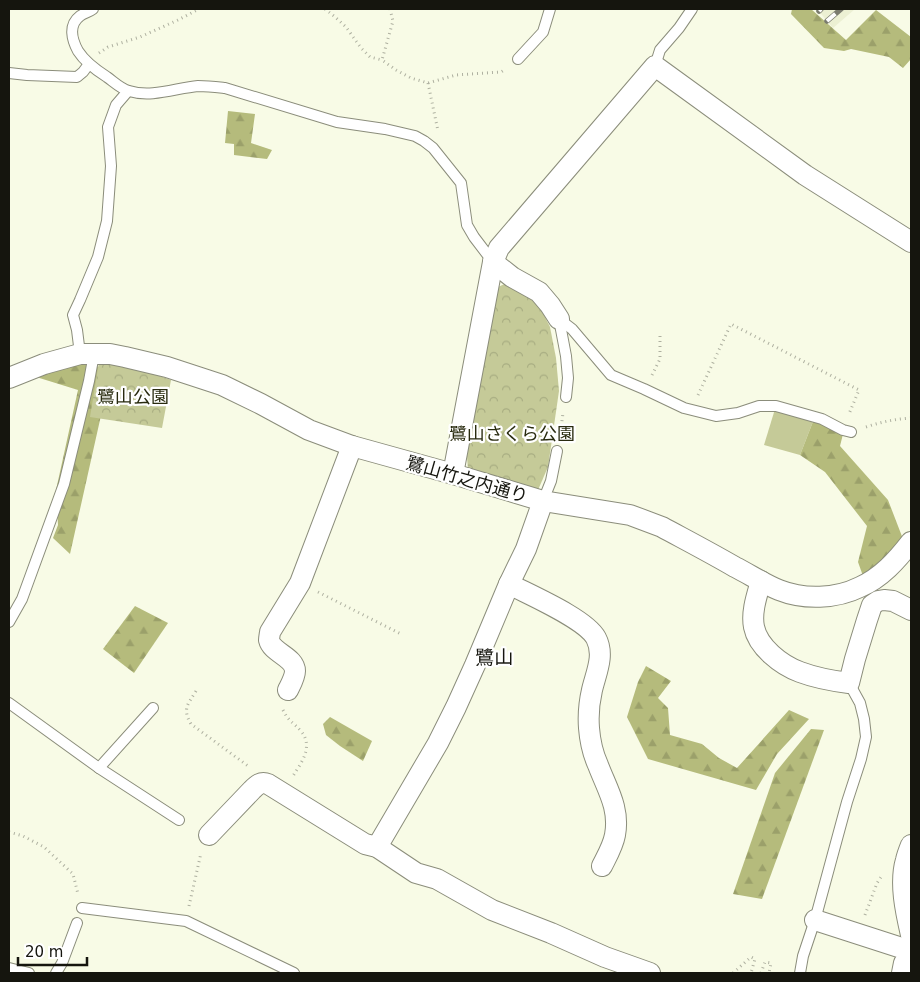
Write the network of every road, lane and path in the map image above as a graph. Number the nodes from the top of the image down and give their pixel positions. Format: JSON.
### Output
{"nodes":[{"id":1,"x":199,"y":9,"type":"edge"},
{"id":2,"x":325,"y":9,"type":"edge"},
{"id":3,"x":390,"y":9,"type":"edge"},
{"id":4,"x":550,"y":9,"type":"edge"},
{"id":5,"x":692,"y":9,"type":"edge"},
{"id":6,"x":89,"y":10,"type":"edge"},
{"id":7,"x":98,"y":53,"type":"dead end"},
{"id":8,"x":518,"y":59,"type":"joint"},
{"id":9,"x":382,"y":60,"type":"junction"},
{"id":10,"x":89,"y":64,"type":"junction"},
{"id":11,"x":655,"y":66,"type":"junction"},
{"id":12,"x":9,"y":73,"type":"edge"},
{"id":13,"x":128,"y":91,"type":"junction"},
{"id":14,"x":911,"y":242,"type":"edge"},
{"id":15,"x":493,"y":262,"type":"junction"},
{"id":16,"x":559,"y":319,"type":"junction"},
{"id":17,"x":660,"y":336,"type":"dead end"},
{"id":18,"x":87,"y":354,"type":"junction"},
{"id":19,"x":9,"y":378,"type":"edge"},
{"id":20,"x":644,"y":389,"type":"junction"},
{"id":21,"x":566,"y":397,"type":"joint"},
{"id":22,"x":692,"y":409,"type":"junction"},
{"id":23,"x":911,"y":418,"type":"edge"},
{"id":24,"x":847,"y":431,"type":"junction"},
{"id":25,"x":352,"y":446,"type":"junction"},
{"id":26,"x":557,"y":451,"type":"joint"},
{"id":27,"x":453,"y":474,"type":"junction"},
{"id":28,"x":543,"y":501,"type":"junction"},
{"id":29,"x":911,"y":542,"type":"edge"},
{"id":30,"x":761,"y":581,"type":"junction"},
{"id":31,"x":300,"y":583,"type":"junction"},
{"id":32,"x":509,"y":584,"type":"junction"},
{"id":33,"x":911,"y":610,"type":"edge"},
{"id":34,"x":9,"y":622,"type":"edge"},
{"id":35,"x":401,"y":634,"type":"dead end"},
{"id":36,"x":849,"y":683,"type":"junction"},
{"id":37,"x":288,"y":690,"type":"joint"},
{"id":38,"x":196,"y":691,"type":"dead end"},
{"id":39,"x":9,"y":703,"type":"edge"},
{"id":40,"x":153,"y":708,"type":"dead end"},
{"id":41,"x":100,"y":768,"type":"junction"},
{"id":42,"x":264,"y":782,"type":"junction"},
{"id":43,"x":282,"y":792,"type":"junction"},
{"id":44,"x":179,"y":820,"type":"dead end"},
{"id":45,"x":9,"y":832,"type":"edge"},
{"id":46,"x":205,"y":843,"type":"joint"},
{"id":47,"x":911,"y":845,"type":"edge"},
{"id":48,"x":377,"y":847,"type":"junction"},
{"id":49,"x":602,"y":866,"type":"dead end"},
{"id":50,"x":82,"y":908,"type":"joint"},
{"id":51,"x":815,"y":920,"type":"junction"},
{"id":52,"x":186,"y":921,"type":"junction"},
{"id":53,"x":78,"y":923,"type":"dead end"},
{"id":54,"x":911,"y":935,"type":"edge"},
{"id":55,"x":911,"y":951,"type":"edge"},
{"id":56,"x":911,"y":956,"type":"edge"},
{"id":57,"x":9,"y":968,"type":"edge"},
{"id":58,"x":63,"y":968,"type":"edge"},
{"id":59,"x":29,"y":973,"type":"edge"},
{"id":60,"x":56,"y":973,"type":"edge"},
{"id":61,"x":294,"y":973,"type":"edge"},
{"id":62,"x":650,"y":973,"type":"edge"},
{"id":63,"x":733,"y":973,"type":"edge"},
{"id":64,"x":751,"y":973,"type":"edge"},
{"id":65,"x":762,"y":973,"type":"edge"},
{"id":66,"x":769,"y":973,"type":"edge"},
{"id":67,"x":800,"y":973,"type":"edge"},
{"id":68,"x":902,"y":973,"type":"edge"}],
"edges":[{"from":1,"to":7,"type":"path"},
{"from":2,"to":9,"type":"path"},
{"from":3,"to":9,"type":"path"},
{"from":4,"to":8,"type":"lane"},
{"from":5,"to":11,"type":"lane"},
{"from":6,"to":10,"type":"lane"},
{"from":8,"to":9,"type":"path"},
{"from":10,"to":12,"type":"lane"},
{"from":10,"to":13,"type":"lane"},
{"from":11,"to":14,"type":"street"},
{"from":11,"to":15,"type":"street"},
{"from":13,"to":15,"type":"lane"},
{"from":13,"to":18,"type":"lane"},
{"from":15,"to":16,"type":"street"},
{"from":15,"to":27,"type":"street"},
{"from":16,"to":20,"type":"lane"},
{"from":16,"to":21,"type":"lane"},
{"from":17,"to":20,"type":"path"},
{"from":18,"to":19,"type":"street","name":"鷺山竹之内通り"},
{"from":18,"to":25,"type":"street","name":"鷺山竹之内通り"},
{"from":18,"to":34,"type":"lane"},
{"from":20,"to":22,"type":"lane"},
{"from":21,"to":26,"type":"path"},
{"from":22,"to":24,"type":"lane"},
{"from":22,"to":24,"type":"path"},
{"from":23,"to":24,"type":"path"},
{"from":25,"to":27,"type":"street","name":"鷺山竹之内通り"},
{"from":25,"to":31,"type":"street"},
{"from":26,"to":28,"type":"lane"},
{"from":27,"to":28,"type":"street","name":"鷺山竹之内通り"},
{"from":28,"to":30,"type":"street","name":"鷺山竹之内通り"},
{"from":28,"to":32,"type":"street"},
{"from":29,"to":30,"type":"street","name":"鷺山竹之内通り"},
{"from":30,"to":36,"type":"street"},
{"from":31,"to":35,"type":"path"},
{"from":31,"to":37,"type":"street"},
{"from":32,"to":48,"type":"street"},
{"from":32,"to":49,"type":"street"},
{"from":33,"to":36,"type":"street"},
{"from":36,"to":51,"type":"lane"},
{"from":37,"to":43,"type":"path"},
{"from":38,"to":42,"type":"path"},
{"from":39,"to":41,"type":"lane"},
{"from":40,"to":41,"type":"lane"},
{"from":41,"to":44,"type":"lane"},
{"from":42,"to":43,"type":"street"},
{"from":42,"to":46,"type":"street"},
{"from":43,"to":48,"type":"street"},
{"from":45,"to":50,"type":"path"},
{"from":46,"to":52,"type":"path"},
{"from":47,"to":54,"type":"street"},
{"from":48,"to":62,"type":"street"},
{"from":50,"to":52,"type":"lane"},
{"from":51,"to":55,"type":"street"},
{"from":51,"to":67,"type":"lane"},
{"from":52,"to":61,"type":"lane"},
{"from":53,"to":58,"type":"lane"},
{"from":56,"to":68,"type":"street"},
{"from":57,"to":59,"type":"lane"},
{"from":58,"to":60,"type":"lane"},
{"from":63,"to":64,"type":"path"},
{"from":65,"to":66,"type":"path"}]}
